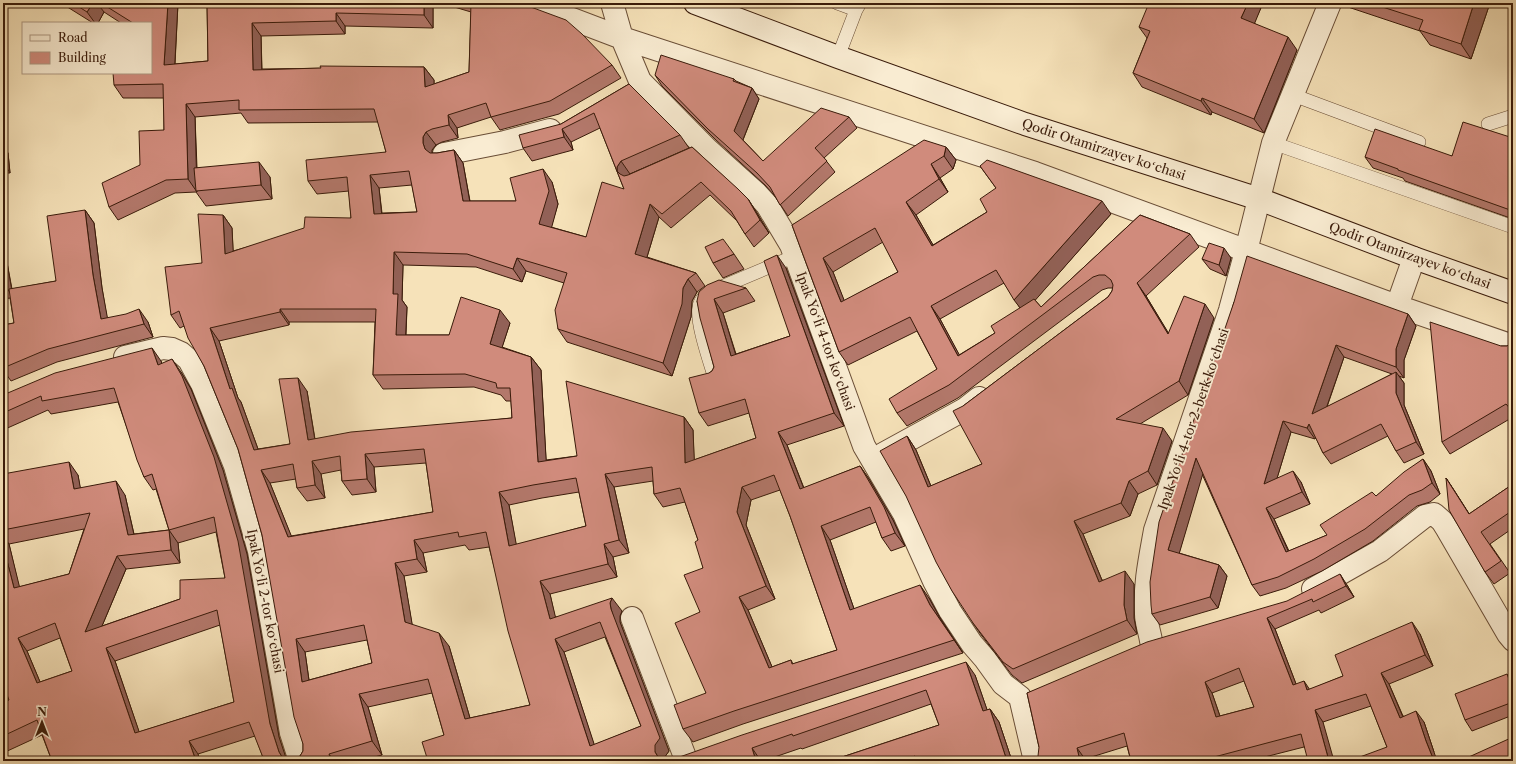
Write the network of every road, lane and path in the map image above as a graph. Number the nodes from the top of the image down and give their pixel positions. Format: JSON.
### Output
{"nodes":[{"id":1,"x":530,"y":3,"type":"edge"},
{"id":2,"x":612,"y":3,"type":"edge"},
{"id":3,"x":695,"y":3,"type":"edge"},
{"id":4,"x":837,"y":3,"type":"edge"},
{"id":5,"x":1330,"y":3,"type":"edge"},
{"id":6,"x":858,"y":6,"type":"edge"},
{"id":7,"x":622,"y":38,"type":"junction"},
{"id":8,"x":838,"y":58,"type":"junction"},
{"id":9,"x":640,"y":81,"type":"junction"},
{"id":10,"x":621,"y":92,"type":"edge"},
{"id":11,"x":1293,"y":95,"type":"junction"},
{"id":12,"x":1513,"y":116,"type":"edge"},
{"id":13,"x":570,"y":122,"type":"edge"},
{"id":14,"x":1488,"y":124,"type":"dead end"},
{"id":15,"x":1419,"y":142,"type":"dead end"},
{"id":16,"x":1273,"y":143,"type":"junction"},
{"id":17,"x":444,"y":154,"type":"edge"},
{"id":18,"x":1259,"y":199,"type":"junction"},
{"id":19,"x":1513,"y":227,"type":"edge"},
{"id":20,"x":1246,"y":251,"type":"junction"},
{"id":21,"x":795,"y":256,"type":"junction"},
{"id":22,"x":1414,"y":258,"type":"junction"},
{"id":23,"x":1513,"y":293,"type":"edge"},
{"id":24,"x":1397,"y":306,"type":"junction"},
{"id":25,"x":1513,"y":346,"type":"edge"},
{"id":26,"x":102,"y":363,"type":"edge"},
{"id":27,"x":715,"y":379,"type":"edge"},
{"id":28,"x":997,"y":385,"type":"edge"},
{"id":29,"x":871,"y":460,"type":"junction"},
{"id":30,"x":1297,"y":597,"type":"edge"},
{"id":31,"x":632,"y":618,"type":"dead end"},
{"id":32,"x":1174,"y":635,"type":"edge"},
{"id":33,"x":1513,"y":640,"type":"edge"},
{"id":34,"x":1152,"y":642,"type":"junction"},
{"id":35,"x":1130,"y":651,"type":"edge"},
{"id":36,"x":985,"y":659,"type":"junction"},
{"id":37,"x":962,"y":666,"type":"edge"},
{"id":38,"x":1042,"y":688,"type":"edge"},
{"id":39,"x":1020,"y":697,"type":"junction"},
{"id":40,"x":706,"y":750,"type":"edge"},
{"id":41,"x":680,"y":759,"type":"edge"},
{"id":42,"x":300,"y":761,"type":"edge"},
{"id":43,"x":1035,"y":761,"type":"edge"}],
"edges":[{"from":1,"to":7,"type":"street"},
{"from":2,"to":7,"type":"street","name":"Ipak Yoʻli 4-tor koʻchasi"},
{"from":3,"to":8,"type":"street","name":"Qodir Otamirzayev koʻchasi"},
{"from":4,"to":6,"type":"lane"},
{"from":5,"to":11,"type":"street","name":"Ipak Yoʻli 4-tor 2-berk koʻchasi"},
{"from":6,"to":8,"type":"lane"},
{"from":7,"to":9,"type":"street","name":"Ipak Yoʻli 4-tor koʻchasi"},
{"from":7,"to":20,"type":"street"},
{"from":8,"to":18,"type":"street","name":"Qodir Otamirzayev koʻchasi"},
{"from":9,"to":10,"type":"street"},
{"from":9,"to":21,"type":"street","name":"Ipak Yoʻli 4-tor koʻchasi"},
{"from":11,"to":15,"type":"lane"},
{"from":11,"to":16,"type":"street","name":"Ipak Yoʻli 4-tor 2-berk koʻchasi"},
{"from":12,"to":14,"type":"lane"},
{"from":13,"to":17,"type":"street"},
{"from":16,"to":18,"type":"street","name":"Ipak Yoʻli 4-tor 2-berk koʻchasi"},
{"from":16,"to":19,"type":"lane"},
{"from":18,"to":20,"type":"street","name":"Ipak Yoʻli 4-tor 2-berk koʻchasi"},
{"from":18,"to":22,"type":"street","name":"Qodir Otamirzayev koʻchasi"},
{"from":20,"to":24,"type":"street"},
{"from":20,"to":34,"type":"street","name":"Ipak Yoʻli 4-tor 2-berk koʻchasi"},
{"from":21,"to":27,"type":"lane"},
{"from":21,"to":29,"type":"street","name":"Ipak Yoʻli 4-tor koʻchasi"},
{"from":22,"to":23,"type":"street","name":"Qodir Otamirzayev koʻchasi"},
{"from":22,"to":24,"type":"street"},
{"from":24,"to":25,"type":"street"},
{"from":26,"to":42,"type":"street","name":"Ipak Yoʻli 2-tor koʻchasi"},
{"from":28,"to":29,"type":"street"},
{"from":29,"to":36,"type":"street","name":"Ipak Yoʻli 4-tor koʻchasi"},
{"from":30,"to":33,"type":"street"},
{"from":31,"to":41,"type":"street"},
{"from":32,"to":34,"type":"street"},
{"from":34,"to":35,"type":"street"},
{"from":36,"to":37,"type":"street"},
{"from":36,"to":39,"type":"street","name":"Ipak Yoʻli 4-tor koʻchasi"},
{"from":38,"to":39,"type":"street"},
{"from":39,"to":43,"type":"street"},
{"from":40,"to":41,"type":"street"}]}
